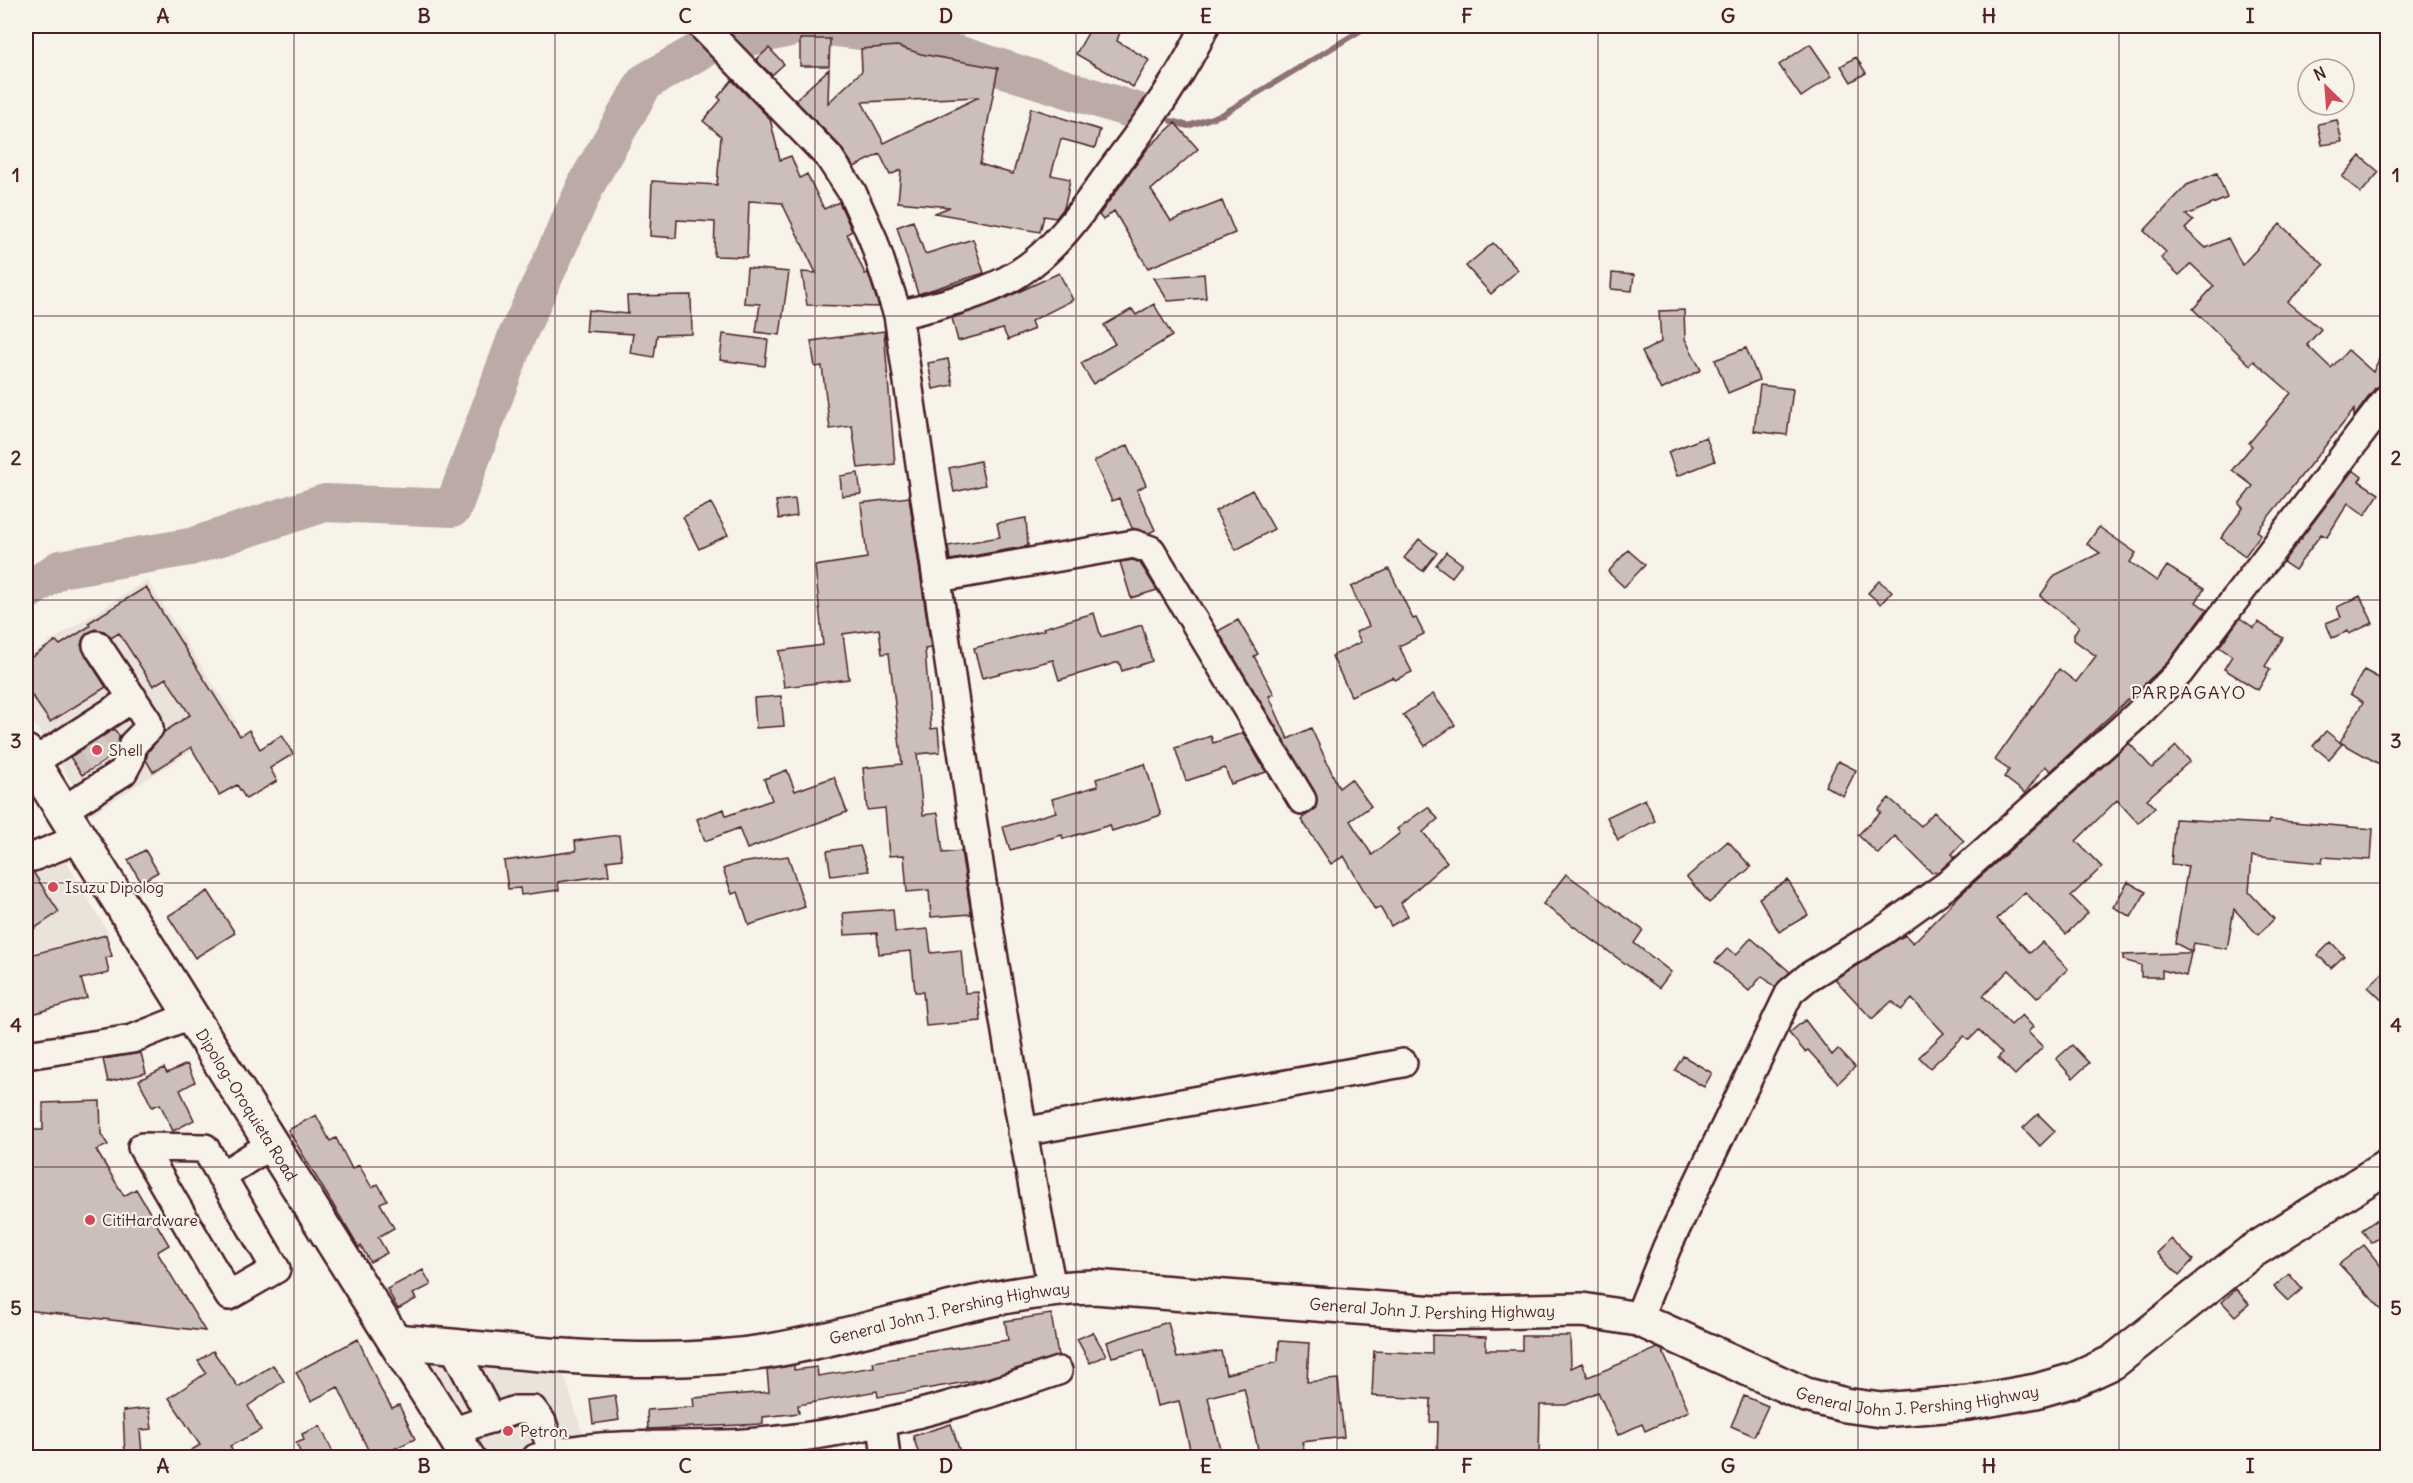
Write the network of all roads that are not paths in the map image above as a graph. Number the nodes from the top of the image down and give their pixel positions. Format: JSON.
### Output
{"nodes":[{"id":1,"x":702,"y":26,"type":"edge"},
{"id":2,"x":1205,"y":26,"type":"edge"},
{"id":3,"x":898,"y":315,"type":"junction"},
{"id":4,"x":2388,"y":398,"type":"edge"},
{"id":5,"x":938,"y":578,"type":"junction"},
{"id":6,"x":97,"y":645,"type":"dead end"},
{"id":7,"x":133,"y":698,"type":"junction"},
{"id":8,"x":29,"y":758,"type":"edge"},
{"id":9,"x":1302,"y":800,"type":"dead end"},
{"id":10,"x":62,"y":811,"type":"junction"},
{"id":11,"x":80,"y":838,"type":"junction"},
{"id":12,"x":33,"y":857,"type":"dead end"},
{"id":13,"x":192,"y":1015,"type":"junction"},
{"id":14,"x":26,"y":1055,"type":"edge"},
{"id":15,"x":1403,"y":1063,"type":"dead end"},
{"id":16,"x":1022,"y":1132,"type":"junction"},
{"id":17,"x":272,"y":1144,"type":"junction"},
{"id":18,"x":2388,"y":1166,"type":"edge"},
{"id":19,"x":221,"y":1176,"type":"junction"},
{"id":20,"x":1052,"y":1288,"type":"junction"},
{"id":21,"x":1638,"y":1319,"type":"junction"},
{"id":22,"x":395,"y":1341,"type":"junction"},
{"id":23,"x":453,"y":1346,"type":"junction"},
{"id":24,"x":1058,"y":1371,"type":"dead end"},
{"id":25,"x":491,"y":1419,"type":"junction"},
{"id":26,"x":882,"y":1423,"type":"junction"},
{"id":27,"x":460,"y":1445,"type":"edge"},
{"id":28,"x":544,"y":1455,"type":"edge"},
{"id":29,"x":886,"y":1458,"type":"edge"}],
"edges":[{"from":1,"to":3,"type":"street"},
{"from":2,"to":3,"type":"street"},
{"from":3,"to":5,"type":"street"},
{"from":4,"to":21,"type":"street"},
{"from":5,"to":9,"type":"street"},
{"from":5,"to":16,"type":"street"},
{"from":6,"to":7,"type":"street"},
{"from":7,"to":8,"type":"street"},
{"from":7,"to":10,"type":"street"},
{"from":8,"to":10,"type":"main road","name":"Dipolog-Oroquieta Road"},
{"from":10,"to":11,"type":"main road","name":"Dipolog-Oroquieta Road"},
{"from":11,"to":12,"type":"street"},
{"from":11,"to":13,"type":"main road","name":"Dipolog-Oroquieta Road"},
{"from":13,"to":14,"type":"street"},
{"from":13,"to":17,"type":"main road","name":"Dipolog-Oroquieta Road"},
{"from":15,"to":16,"type":"street"},
{"from":16,"to":20,"type":"street"},
{"from":17,"to":19,"type":"street"},
{"from":17,"to":22,"type":"main road","name":"Dipolog-Oroquieta Road"},
{"from":18,"to":21,"type":"main road","name":"General John J. Pershing Highway"},
{"from":19,"to":19,"type":"street"},
{"from":20,"to":21,"type":"main road","name":"General John J. Pershing Highway"},
{"from":20,"to":23,"type":"main road","name":"General John J. Pershing Highway"},
{"from":22,"to":23,"type":"main road","name":"General John J. Pershing Highway"},
{"from":22,"to":27,"type":"main road","name":"Dipolog-Oroquieta Road"},
{"from":23,"to":25,"type":"street"},
{"from":24,"to":26,"type":"street"},
{"from":25,"to":27,"type":"street"},
{"from":25,"to":28,"type":"street"},
{"from":26,"to":28,"type":"street"},
{"from":26,"to":29,"type":"street"}]}
